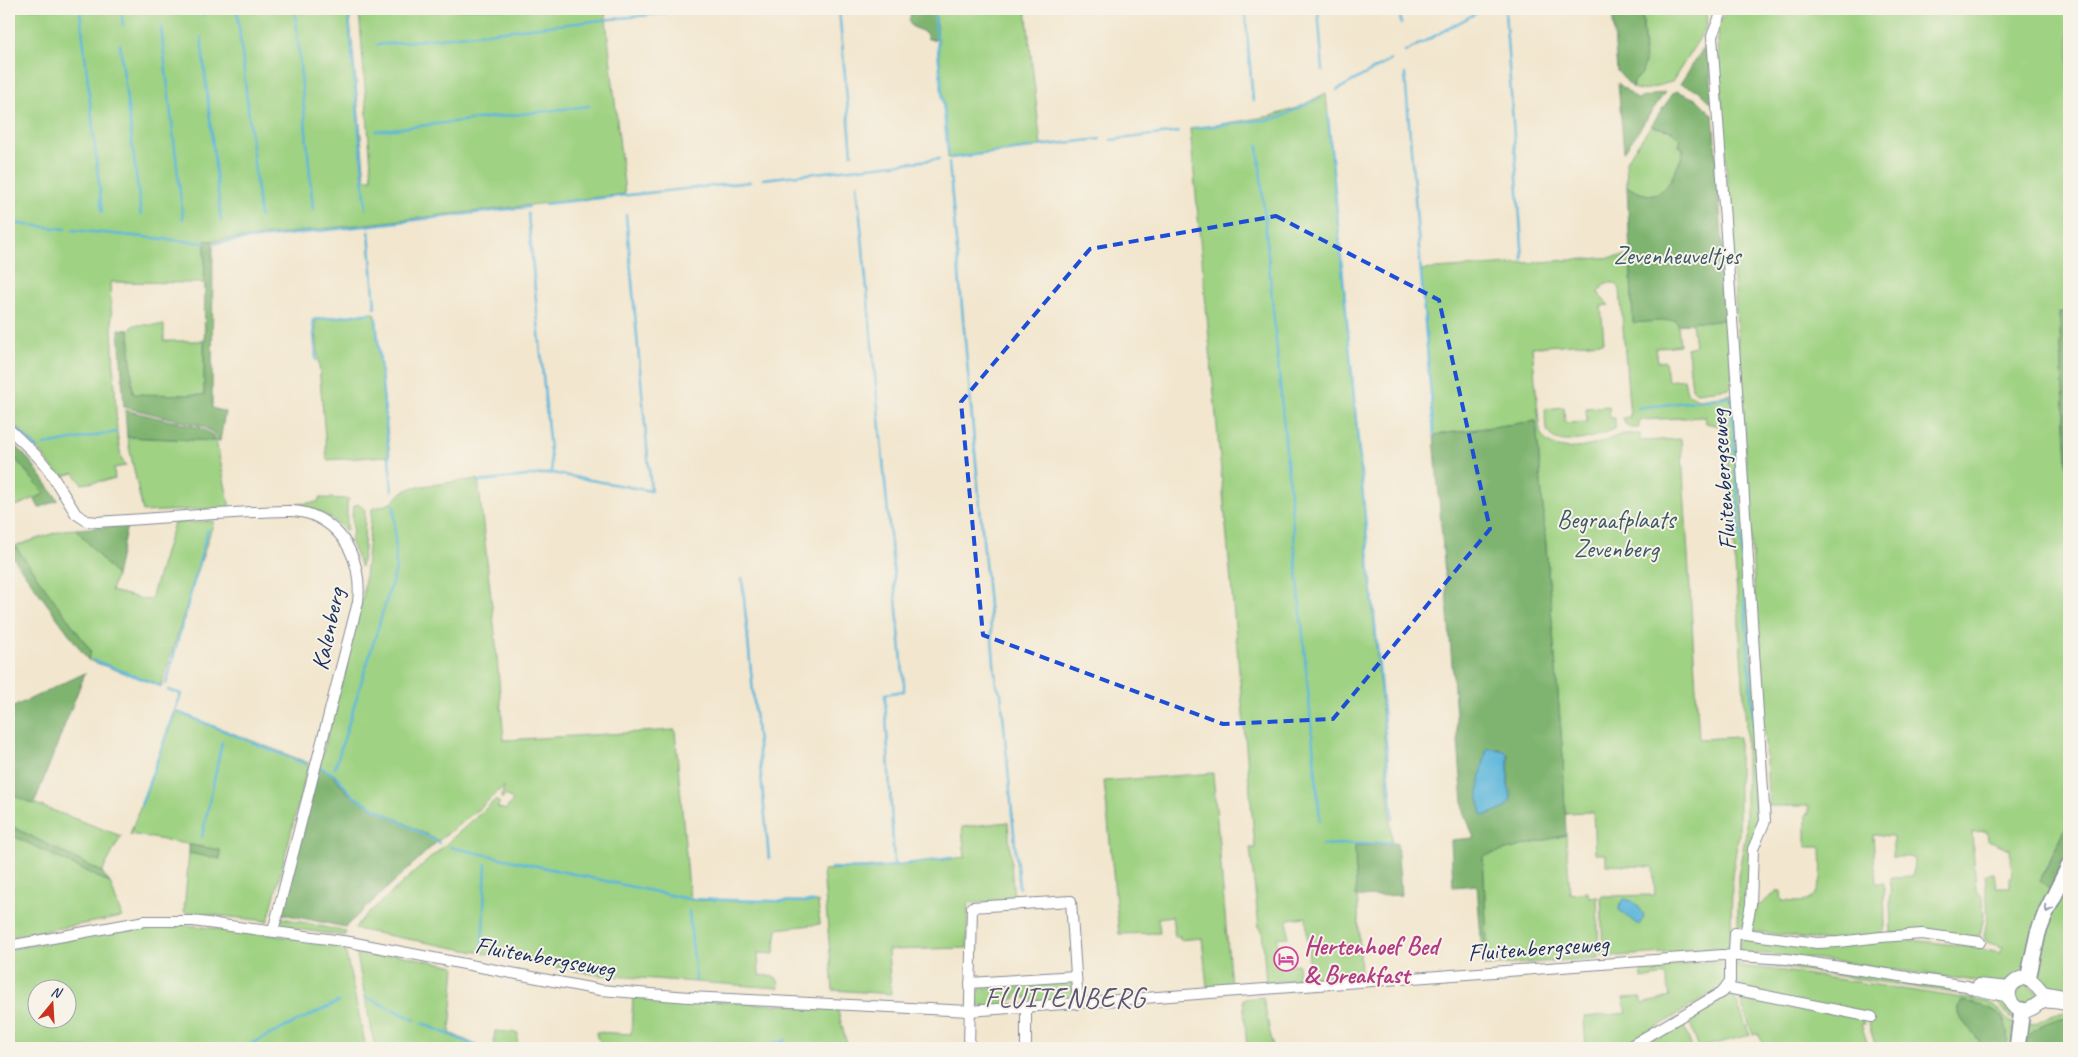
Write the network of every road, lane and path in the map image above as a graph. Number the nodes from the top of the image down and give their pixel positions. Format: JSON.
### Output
{"nodes":[{"id":1,"x":1723,"y":9,"type":"edge"},
{"id":2,"x":9,"y":429,"type":"edge"},
{"id":3,"x":2069,"y":866,"type":"edge"},
{"id":4,"x":273,"y":931,"type":"junction"},
{"id":5,"x":1746,"y":934,"type":"junction"},
{"id":6,"x":1980,"y":942,"type":"dead end"},
{"id":7,"x":9,"y":946,"type":"edge"},
{"id":8,"x":1732,"y":955,"type":"junction"},
{"id":9,"x":1076,"y":976,"type":"junction"},
{"id":10,"x":2028,"y":978,"type":"junction"},
{"id":11,"x":970,"y":983,"type":"junction"},
{"id":12,"x":1727,"y":988,"type":"junction"},
{"id":13,"x":2010,"y":992,"type":"junction"},
{"id":14,"x":2069,"y":998,"type":"edge"},
{"id":15,"x":1078,"y":1004,"type":"junction"},
{"id":16,"x":2069,"y":1004,"type":"edge"},
{"id":17,"x":1026,"y":1008,"type":"junction"},
{"id":18,"x":2022,"y":1010,"type":"junction"},
{"id":19,"x":969,"y":1011,"type":"junction"},
{"id":20,"x":1872,"y":1017,"type":"dead end"},
{"id":21,"x":970,"y":1048,"type":"edge"},
{"id":22,"x":1026,"y":1048,"type":"edge"},
{"id":23,"x":1627,"y":1048,"type":"edge"},
{"id":24,"x":2017,"y":1048,"type":"edge"}],
"edges":[{"from":1,"to":5,"type":"street","name":"Fluitenbergseweg"},
{"from":2,"to":4,"type":"street","name":"Kalenberg"},
{"from":3,"to":10,"type":"highway","one_way":true},
{"from":4,"to":7,"type":"street","name":"Fluitenbergseweg"},
{"from":4,"to":19,"type":"street","name":"Fluitenbergseweg"},
{"from":5,"to":6,"type":"street"},
{"from":5,"to":8,"type":"street"},
{"from":8,"to":12,"type":"street"},
{"from":8,"to":13,"type":"street","name":"Fluitenbergseweg"},
{"from":8,"to":15,"type":"street","name":"Fluitenbergseweg"},
{"from":9,"to":11,"type":"street"},
{"from":9,"to":11,"type":"street"},
{"from":9,"to":15,"type":"street"},
{"from":10,"to":13,"type":"main road"},
{"from":10,"to":14,"type":"main road"},
{"from":11,"to":19,"type":"street"},
{"from":12,"to":20,"type":"street"},
{"from":12,"to":23,"type":"street"},
{"from":13,"to":18,"type":"main road"},
{"from":15,"to":17,"type":"street","name":"Fluitenbergseweg"},
{"from":16,"to":18,"type":"main road"},
{"from":17,"to":19,"type":"street","name":"Fluitenbergseweg"},
{"from":17,"to":22,"type":"street"},
{"from":18,"to":24,"type":"highway"},
{"from":19,"to":21,"type":"street"}]}
